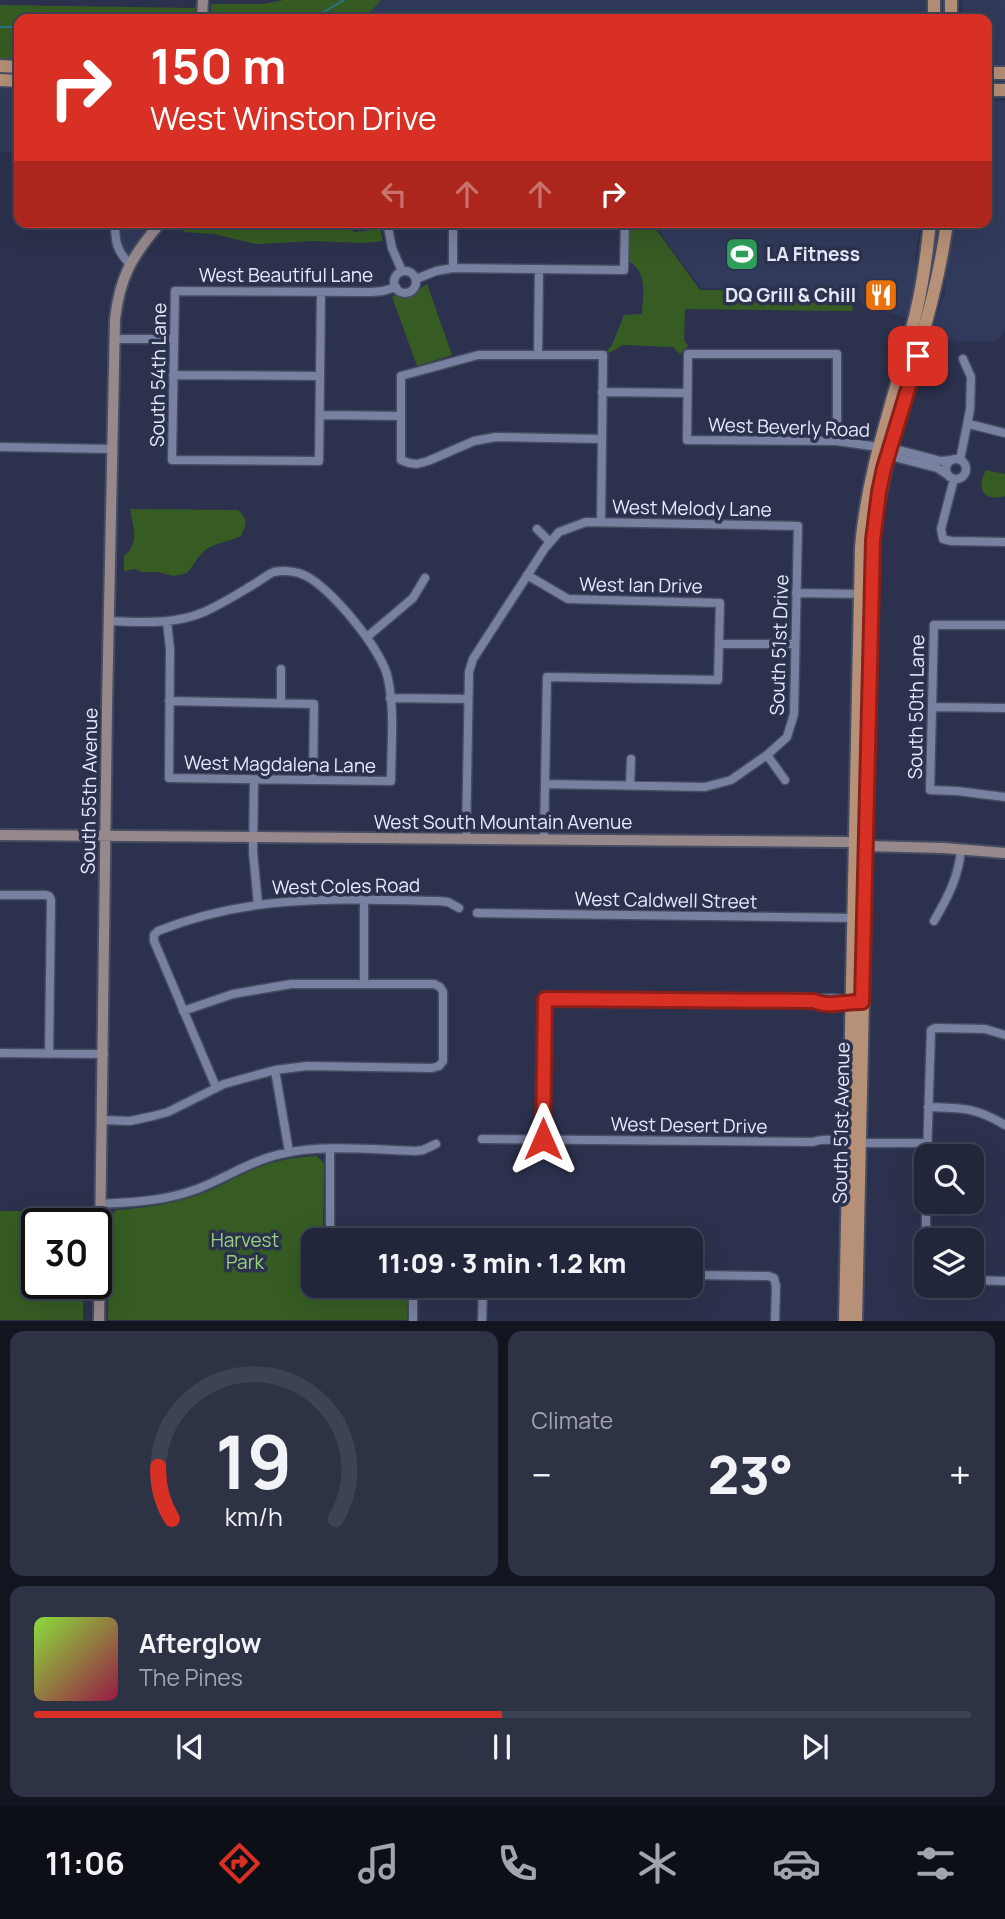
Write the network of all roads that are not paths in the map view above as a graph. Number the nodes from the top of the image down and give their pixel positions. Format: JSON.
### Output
{"nodes":[{"id":1,"x":115,"y":228,"type":"edge"},
{"id":2,"x":157,"y":228,"type":"edge"},
{"id":3,"x":388,"y":228,"type":"edge"},
{"id":4,"x":453,"y":228,"type":"edge"},
{"id":5,"x":625,"y":228,"type":"edge"},
{"id":6,"x":929,"y":228,"type":"edge"},
{"id":7,"x":946,"y":228,"type":"edge"},
{"id":8,"x":130,"y":264,"type":"junction"},
{"id":9,"x":453,"y":268,"type":"junction"},
{"id":10,"x":539,"y":269,"type":"junction"},
{"id":11,"x":402,"y":271,"type":"junction"},
{"id":12,"x":416,"y":279,"type":"junction"},
{"id":13,"x":396,"y":287,"type":"junction"},
{"id":14,"x":175,"y":290,"type":"joint"},
{"id":15,"x":321,"y":292,"type":"junction"},
{"id":16,"x":114,"y":339,"type":"junction"},
{"id":17,"x":174,"y":339,"type":"junction"},
{"id":18,"x":538,"y":354,"type":"junction"},
{"id":19,"x":963,"y":359,"type":"dead end"},
{"id":20,"x":173,"y":375,"type":"junction"},
{"id":21,"x":320,"y":376,"type":"junction"},
{"id":22,"x":602,"y":393,"type":"junction"},
{"id":23,"x":687,"y":393,"type":"junction"},
{"id":24,"x":320,"y":415,"type":"junction"},
{"id":25,"x":401,"y":416,"type":"junction"},
{"id":26,"x":969,"y":424,"type":"junction"},
{"id":27,"x":1005,"y":433,"type":"edge"},
{"id":28,"x":602,"y":439,"type":"junction"},
{"id":29,"x":837,"y":441,"type":"junction"},
{"id":30,"x":0,"y":447,"type":"edge"},
{"id":31,"x":884,"y":448,"type":"junction"},
{"id":32,"x":112,"y":449,"type":"junction"},
{"id":33,"x":956,"y":460,"type":"junction"},
{"id":34,"x":951,"y":477,"type":"junction"},
{"id":35,"x":601,"y":522,"type":"junction"},
{"id":36,"x":798,"y":526,"type":"joint"},
{"id":37,"x":537,"y":529,"type":"dead end"},
{"id":38,"x":549,"y":541,"type":"junction"},
{"id":39,"x":1005,"y":542,"type":"edge"},
{"id":40,"x":527,"y":575,"type":"junction"},
{"id":41,"x":425,"y":579,"type":"dead end"},
{"id":42,"x":796,"y":593,"type":"junction"},
{"id":43,"x":865,"y":594,"type":"junction"},
{"id":44,"x":109,"y":621,"type":"junction"},
{"id":45,"x":167,"y":622,"type":"junction"},
{"id":46,"x":1005,"y":625,"type":"edge"},
{"id":47,"x":367,"y":637,"type":"junction"},
{"id":48,"x":719,"y":644,"type":"junction"},
{"id":49,"x":795,"y":644,"type":"junction"},
{"id":50,"x":281,"y":669,"type":"dead end"},
{"id":51,"x":390,"y":698,"type":"junction"},
{"id":52,"x":468,"y":699,"type":"junction"},
{"id":53,"x":169,"y":701,"type":"junction"},
{"id":54,"x":281,"y":703,"type":"junction"},
{"id":55,"x":932,"y":707,"type":"junction"},
{"id":56,"x":1005,"y":708,"type":"edge"},
{"id":57,"x":767,"y":755,"type":"junction"},
{"id":58,"x":631,"y":759,"type":"dead end"},
{"id":59,"x":254,"y":780,"type":"junction"},
{"id":60,"x":313,"y":780,"type":"junction"},
{"id":61,"x":785,"y":780,"type":"dead end"},
{"id":62,"x":545,"y":784,"type":"junction"},
{"id":63,"x":630,"y":785,"type":"junction"},
{"id":64,"x":1005,"y":797,"type":"edge"},
{"id":65,"x":0,"y":835,"type":"edge"},
{"id":66,"x":106,"y":836,"type":"junction"},
{"id":67,"x":253,"y":838,"type":"junction"},
{"id":68,"x":466,"y":839,"type":"junction"},
{"id":69,"x":544,"y":839,"type":"junction"},
{"id":70,"x":860,"y":844,"type":"junction"},
{"id":71,"x":961,"y":849,"type":"junction"},
{"id":72,"x":1005,"y":853,"type":"edge"},
{"id":73,"x":0,"y":895,"type":"edge"},
{"id":74,"x":364,"y":900,"type":"junction"},
{"id":75,"x":258,"y":904,"type":"junction"},
{"id":76,"x":458,"y":908,"type":"dead end"},
{"id":77,"x":477,"y":913,"type":"dead end"},
{"id":78,"x":853,"y":918,"type":"junction"},
{"id":79,"x":934,"y":921,"type":"dead end"},
{"id":80,"x":363,"y":983,"type":"junction"},
{"id":81,"x":857,"y":1001,"type":"junction"},
{"id":82,"x":183,"y":1011,"type":"junction"},
{"id":83,"x":1005,"y":1035,"type":"edge"},
{"id":84,"x":0,"y":1053,"type":"edge"},
{"id":85,"x":50,"y":1054,"type":"junction"},
{"id":86,"x":104,"y":1054,"type":"junction"},
{"id":87,"x":275,"y":1070,"type":"junction"},
{"id":88,"x":216,"y":1087,"type":"junction"},
{"id":89,"x":928,"y":1107,"type":"junction"},
{"id":90,"x":103,"y":1120,"type":"junction"},
{"id":91,"x":1005,"y":1125,"type":"edge"},
{"id":92,"x":482,"y":1139,"type":"dead end"},
{"id":93,"x":543,"y":1139,"type":"junction"},
{"id":94,"x":855,"y":1143,"type":"junction"},
{"id":95,"x":927,"y":1143,"type":"joint"},
{"id":96,"x":436,"y":1144,"type":"dead end"},
{"id":97,"x":330,"y":1150,"type":"junction"},
{"id":98,"x":289,"y":1152,"type":"junction"},
{"id":99,"x":101,"y":1204,"type":"junction"},
{"id":100,"x":330,"y":1228,"type":"edge"},
{"id":101,"x":703,"y":1275,"type":"edge"},
{"id":102,"x":984,"y":1280,"type":"edge"},
{"id":103,"x":1005,"y":1281,"type":"edge"},
{"id":104,"x":413,"y":1298,"type":"edge"},
{"id":105,"x":483,"y":1298,"type":"edge"},
{"id":106,"x":99,"y":1321,"type":"edge"},
{"id":107,"x":413,"y":1321,"type":"edge"},
{"id":108,"x":482,"y":1321,"type":"edge"},
{"id":109,"x":775,"y":1321,"type":"edge"},
{"id":110,"x":845,"y":1321,"type":"edge"},
{"id":111,"x":856,"y":1321,"type":"edge"}],
"edges":[{"from":1,"to":8,"type":"street"},
{"from":2,"to":8,"type":"street","name":"South 55th Avenue"},
{"from":3,"to":11,"type":"street"},
{"from":4,"to":9,"type":"street"},
{"from":5,"to":10,"type":"street"},
{"from":6,"to":31,"type":"main road","name":"South 51st Avenue"},
{"from":7,"to":31,"type":"main road","name":"South 51st Avenue"},
{"from":8,"to":16,"type":"street","name":"South 55th Avenue"},
{"from":9,"to":10,"type":"street"},
{"from":9,"to":12,"type":"street"},
{"from":10,"to":18,"type":"street"},
{"from":11,"to":12,"type":"street"},
{"from":11,"to":13,"type":"street"},
{"from":12,"to":13,"type":"street"},
{"from":13,"to":15,"type":"street","name":"West Beautiful Lane"},
{"from":14,"to":15,"type":"street","name":"West Beautiful Lane"},
{"from":14,"to":17,"type":"street","name":"South 54th Lane"},
{"from":15,"to":21,"type":"street"},
{"from":16,"to":17,"type":"street"},
{"from":16,"to":32,"type":"street","name":"South 55th Avenue"},
{"from":17,"to":20,"type":"street","name":"South 54th Lane"},
{"from":18,"to":22,"type":"street"},
{"from":18,"to":25,"type":"street"},
{"from":19,"to":26,"type":"street"},
{"from":20,"to":21,"type":"street"},
{"from":20,"to":24,"type":"street","name":"South 54th Lane"},
{"from":21,"to":24,"type":"street"},
{"from":22,"to":23,"type":"street"},
{"from":22,"to":28,"type":"street"},
{"from":23,"to":29,"type":"street","name":"West Beverly Road"},
{"from":23,"to":29,"type":"street"},
{"from":24,"to":25,"type":"street"},
{"from":25,"to":28,"type":"street"},
{"from":26,"to":27,"type":"street"},
{"from":26,"to":33,"type":"street"},
{"from":28,"to":35,"type":"street"},
{"from":29,"to":31,"type":"street","name":"West Beverly Road"},
{"from":30,"to":32,"type":"street"},
{"from":31,"to":33,"type":"street","name":"West Beverly Road"},
{"from":31,"to":34,"type":"street","name":"West Beverly Road"},
{"from":31,"to":43,"type":"main road","name":"South 51st Avenue"},
{"from":32,"to":44,"type":"street","name":"South 55th Avenue"},
{"from":33,"to":34,"type":"street"},
{"from":33,"to":34,"type":"street"},
{"from":34,"to":39,"type":"street"},
{"from":35,"to":36,"type":"street","name":"West Melody Lane"},
{"from":35,"to":38,"type":"street","name":"West Melody Lane"},
{"from":36,"to":42,"type":"street","name":"South 51st Drive"},
{"from":37,"to":38,"type":"street"},
{"from":38,"to":40,"type":"street"},
{"from":40,"to":48,"type":"street","name":"West Ian Drive"},
{"from":40,"to":52,"type":"street"},
{"from":41,"to":47,"type":"street"},
{"from":42,"to":43,"type":"street"},
{"from":42,"to":49,"type":"street","name":"South 51st Drive"},
{"from":43,"to":70,"type":"main road","name":"South 51st Avenue"},
{"from":44,"to":45,"type":"street"},
{"from":44,"to":66,"type":"street","name":"South 55th Avenue"},
{"from":45,"to":47,"type":"street"},
{"from":45,"to":53,"type":"street"},
{"from":46,"to":55,"type":"street","name":"South 50th Lane"},
{"from":47,"to":51,"type":"street"},
{"from":48,"to":49,"type":"street"},
{"from":48,"to":62,"type":"street"},
{"from":49,"to":57,"type":"street","name":"South 51st Drive"},
{"from":50,"to":54,"type":"street"},
{"from":51,"to":52,"type":"street"},
{"from":51,"to":60,"type":"street","name":"West Magdalena Lane"},
{"from":52,"to":68,"type":"street"},
{"from":53,"to":54,"type":"street"},
{"from":53,"to":59,"type":"street","name":"West Magdalena Lane"},
{"from":54,"to":60,"type":"street"},
{"from":55,"to":56,"type":"street"},
{"from":55,"to":64,"type":"street","name":"South 50th Lane"},
{"from":57,"to":61,"type":"street"},
{"from":57,"to":63,"type":"street"},
{"from":58,"to":63,"type":"street"},
{"from":59,"to":60,"type":"street","name":"West Magdalena Lane"},
{"from":59,"to":67,"type":"street"},
{"from":62,"to":63,"type":"street"},
{"from":62,"to":69,"type":"street"},
{"from":65,"to":66,"type":"street","name":"West South Mountain Avenue"},
{"from":66,"to":67,"type":"street","name":"West South Mountain Avenue"},
{"from":66,"to":86,"type":"street","name":"South 55th Avenue"},
{"from":67,"to":68,"type":"street","name":"West South Mountain Avenue"},
{"from":67,"to":75,"type":"street"},
{"from":68,"to":69,"type":"street","name":"West South Mountain Avenue"},
{"from":69,"to":70,"type":"street","name":"West South Mountain Avenue"},
{"from":70,"to":71,"type":"street","name":"West South Mountain Avenue"},
{"from":70,"to":78,"type":"main road","name":"South 51st Avenue"},
{"from":70,"to":81,"type":"main road","name":"South 51st Avenue"},
{"from":71,"to":72,"type":"street","name":"West South Mountain Avenue"},
{"from":71,"to":79,"type":"street"},
{"from":73,"to":85,"type":"street"},
{"from":74,"to":75,"type":"street","name":"West Coles Road"},
{"from":74,"to":76,"type":"street","name":"West Coles Road"},
{"from":74,"to":80,"type":"street"},
{"from":75,"to":82,"type":"street","name":"West Coles Road"},
{"from":77,"to":78,"type":"street","name":"West Caldwell Street"},
{"from":78,"to":81,"type":"main road","name":"South 51st Avenue"},
{"from":80,"to":82,"type":"street"},
{"from":80,"to":87,"type":"street"},
{"from":81,"to":93,"type":"street"},
{"from":81,"to":94,"type":"main road","name":"South 51st Avenue"},
{"from":82,"to":88,"type":"street"},
{"from":83,"to":89,"type":"street"},
{"from":84,"to":85,"type":"street"},
{"from":85,"to":86,"type":"street"},
{"from":86,"to":90,"type":"street","name":"South 55th Avenue"},
{"from":87,"to":88,"type":"street"},
{"from":87,"to":98,"type":"street"},
{"from":88,"to":90,"type":"street"},
{"from":89,"to":91,"type":"street"},
{"from":89,"to":95,"type":"street"},
{"from":90,"to":99,"type":"street","name":"South 55th Avenue"},
{"from":92,"to":93,"type":"street","name":"West Desert Drive"},
{"from":93,"to":94,"type":"street","name":"West Desert Drive"},
{"from":94,"to":95,"type":"street","name":"West Desert Drive"},
{"from":94,"to":110,"type":"main road","name":"South 51st Avenue"},
{"from":94,"to":111,"type":"main road","name":"South 51st Avenue"},
{"from":96,"to":97,"type":"street"},
{"from":97,"to":98,"type":"street"},
{"from":97,"to":100,"type":"street"},
{"from":98,"to":99,"type":"street"},
{"from":99,"to":106,"type":"street","name":"South 55th Avenue"},
{"from":101,"to":109,"type":"street"},
{"from":102,"to":103,"type":"street"},
{"from":104,"to":107,"type":"street"},
{"from":105,"to":108,"type":"street"}]}
